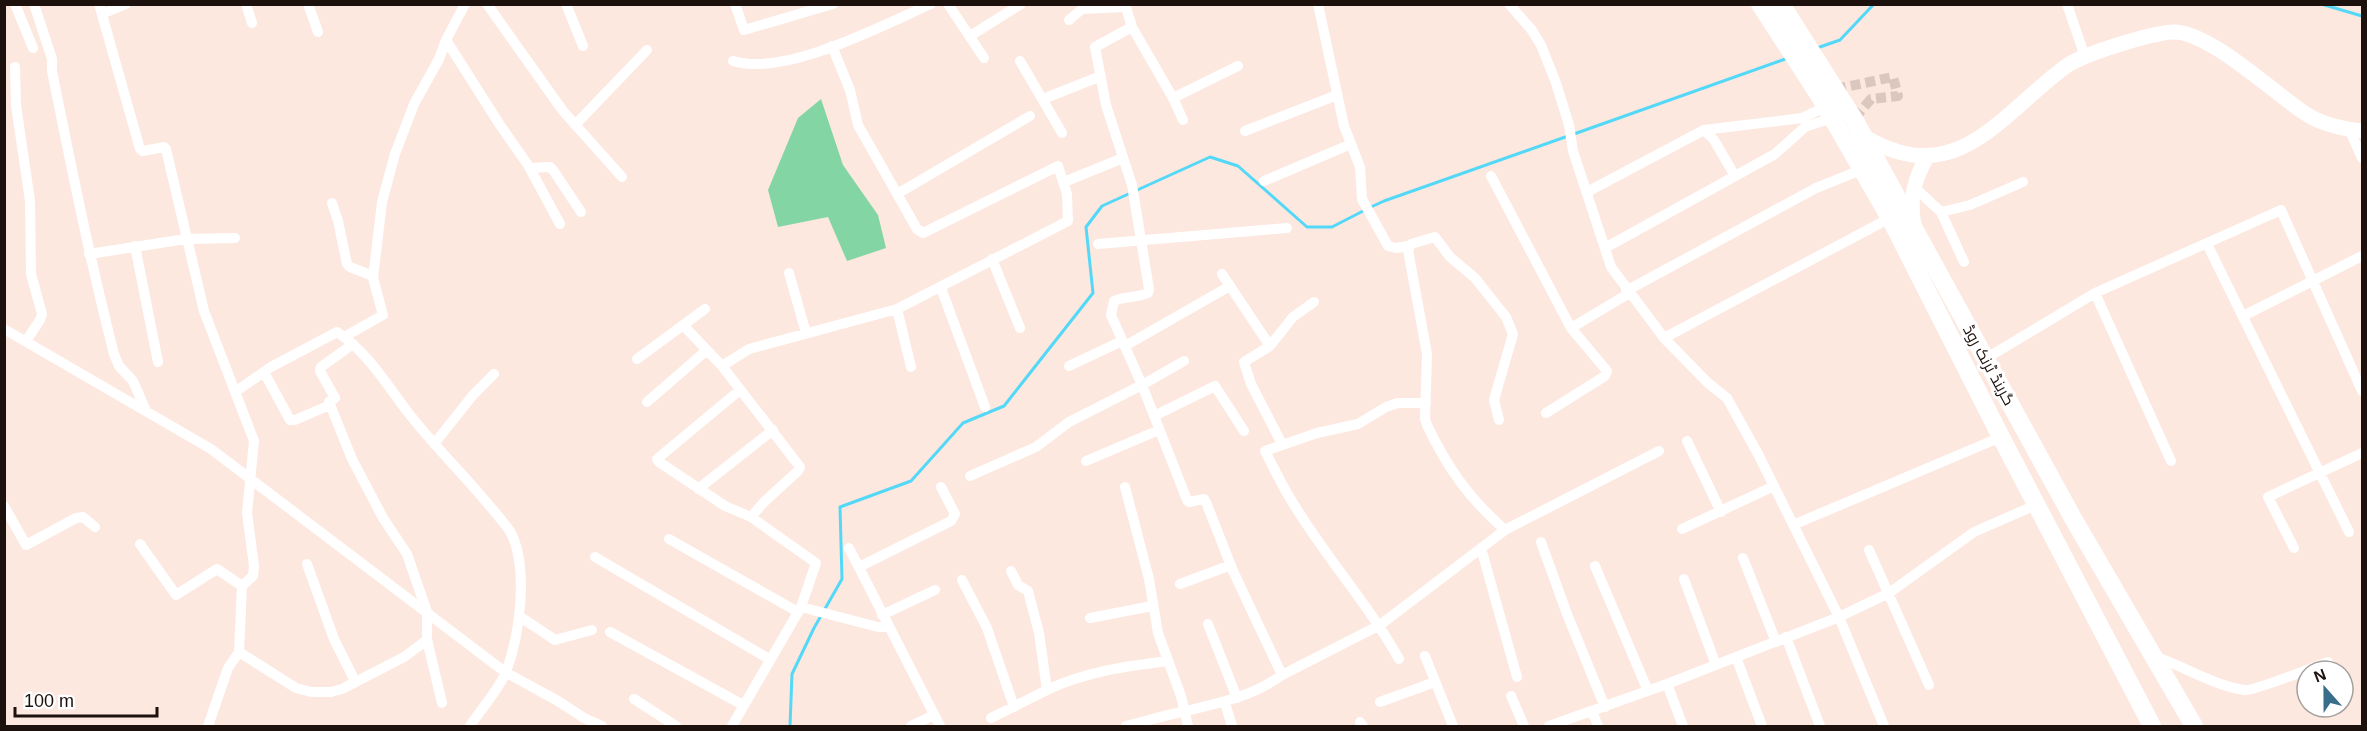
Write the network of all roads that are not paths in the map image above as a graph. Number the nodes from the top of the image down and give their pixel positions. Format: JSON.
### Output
{"nodes":[{"id":1,"x":15,"y":4,"type":"edge"},
{"id":2,"x":34,"y":4,"type":"edge"},
{"id":3,"x":126,"y":4,"type":"edge"},
{"id":4,"x":246,"y":4,"type":"edge"},
{"id":5,"x":308,"y":4,"type":"edge"},
{"id":6,"x":465,"y":4,"type":"edge"},
{"id":7,"x":487,"y":4,"type":"edge"},
{"id":8,"x":566,"y":4,"type":"edge"},
{"id":9,"x":735,"y":4,"type":"edge"},
{"id":10,"x":833,"y":4,"type":"edge"},
{"id":11,"x":931,"y":4,"type":"edge"},
{"id":12,"x":948,"y":4,"type":"edge"},
{"id":13,"x":1021,"y":4,"type":"edge"},
{"id":14,"x":1318,"y":4,"type":"edge"},
{"id":15,"x":1509,"y":4,"type":"edge"},
{"id":16,"x":1781,"y":4,"type":"edge"},
{"id":17,"x":2067,"y":4,"type":"edge"},
{"id":18,"x":1125,"y":6,"type":"edge"},
{"id":19,"x":1761,"y":6,"type":"edge"},
{"id":20,"x":100,"y":9,"type":"edge"},
{"id":21,"x":1069,"y":20,"type":"dead end"},
{"id":22,"x":252,"y":23,"type":"dead end"},
{"id":23,"x":1132,"y":27,"type":"junction"},
{"id":24,"x":318,"y":32,"type":"dead end"},
{"id":25,"x":970,"y":36,"type":"junction"},
{"id":26,"x":446,"y":40,"type":"junction"},
{"id":27,"x":583,"y":46,"type":"dead end"},
{"id":28,"x":832,"y":46,"type":"junction"},
{"id":29,"x":33,"y":48,"type":"dead end"},
{"id":30,"x":647,"y":51,"type":"dead end"},
{"id":31,"x":2085,"y":57,"type":"junction"},
{"id":32,"x":984,"y":58,"type":"dead end"},
{"id":33,"x":733,"y":61,"type":"dead end"},
{"id":34,"x":1020,"y":61,"type":"dead end"},
{"id":35,"x":1238,"y":66,"type":"dead end"},
{"id":36,"x":15,"y":67,"type":"dead end"},
{"id":37,"x":1101,"y":76,"type":"junction"},
{"id":38,"x":1337,"y":95,"type":"junction"},
{"id":39,"x":1173,"y":98,"type":"junction"},
{"id":40,"x":1043,"y":99,"type":"junction"},
{"id":41,"x":1827,"y":101,"type":"junction"},
{"id":42,"x":1030,"y":116,"type":"dead end"},
{"id":43,"x":1183,"y":120,"type":"dead end"},
{"id":44,"x":575,"y":125,"type":"junction"},
{"id":45,"x":1704,"y":130,"type":"junction"},
{"id":46,"x":2356,"y":130,"type":"edge"},
{"id":47,"x":1245,"y":131,"type":"dead end"},
{"id":48,"x":1062,"y":133,"type":"dead end"},
{"id":49,"x":1862,"y":136,"type":"junction"},
{"id":50,"x":1351,"y":144,"type":"junction"},
{"id":51,"x":1927,"y":157,"type":"junction"},
{"id":52,"x":1123,"y":158,"type":"junction"},
{"id":53,"x":2362,"y":158,"type":"edge"},
{"id":54,"x":530,"y":168,"type":"junction"},
{"id":55,"x":1861,"y":170,"type":"junction"},
{"id":56,"x":1491,"y":176,"type":"dead end"},
{"id":57,"x":1735,"y":176,"type":"junction"},
{"id":58,"x":622,"y":177,"type":"dead end"},
{"id":59,"x":1264,"y":181,"type":"dead end"},
{"id":60,"x":1064,"y":182,"type":"junction"},
{"id":61,"x":2023,"y":182,"type":"dead end"},
{"id":62,"x":1914,"y":187,"type":"junction"},
{"id":63,"x":1587,"y":192,"type":"junction"},
{"id":64,"x":897,"y":194,"type":"junction"},
{"id":65,"x":332,"y":203,"type":"dead end"},
{"id":66,"x":581,"y":212,"type":"dead end"},
{"id":67,"x":1941,"y":212,"type":"junction"},
{"id":68,"x":1890,"y":218,"type":"junction"},
{"id":69,"x":560,"y":224,"type":"dead end"},
{"id":70,"x":1287,"y":228,"type":"dead end"},
{"id":71,"x":1916,"y":232,"type":"junction"},
{"id":72,"x":235,"y":238,"type":"dead end"},
{"id":73,"x":186,"y":239,"type":"junction"},
{"id":74,"x":1141,"y":239,"type":"junction"},
{"id":75,"x":1098,"y":244,"type":"dead end"},
{"id":76,"x":2207,"y":244,"type":"junction"},
{"id":77,"x":135,"y":246,"type":"junction"},
{"id":78,"x":1408,"y":246,"type":"junction"},
{"id":79,"x":1605,"y":248,"type":"junction"},
{"id":80,"x":89,"y":254,"type":"junction"},
{"id":81,"x":2362,"y":256,"type":"edge"},
{"id":82,"x":992,"y":259,"type":"junction"},
{"id":83,"x":1964,"y":262,"type":"dead end"},
{"id":84,"x":789,"y":273,"type":"dead end"},
{"id":85,"x":1222,"y":274,"type":"dead end"},
{"id":86,"x":374,"y":276,"type":"junction"},
{"id":87,"x":2312,"y":283,"type":"junction"},
{"id":88,"x":1230,"y":286,"type":"junction"},
{"id":89,"x":941,"y":288,"type":"junction"},
{"id":90,"x":1627,"y":292,"type":"junction"},
{"id":91,"x":2095,"y":293,"type":"junction"},
{"id":92,"x":1314,"y":302,"type":"dead end"},
{"id":93,"x":705,"y":309,"type":"dead end"},
{"id":94,"x":897,"y":309,"type":"junction"},
{"id":95,"x":2243,"y":316,"type":"junction"},
{"id":96,"x":683,"y":325,"type":"junction"},
{"id":97,"x":1020,"y":328,"type":"dead end"},
{"id":98,"x":1571,"y":328,"type":"junction"},
{"id":99,"x":4,"y":329,"type":"edge"},
{"id":100,"x":806,"y":333,"type":"junction"},
{"id":101,"x":344,"y":337,"type":"junction"},
{"id":102,"x":1664,"y":338,"type":"junction"},
{"id":103,"x":26,"y":340,"type":"junction"},
{"id":104,"x":1123,"y":343,"type":"junction"},
{"id":105,"x":353,"y":344,"type":"junction"},
{"id":106,"x":1270,"y":346,"type":"junction"},
{"id":107,"x":707,"y":350,"type":"junction"},
{"id":108,"x":637,"y":359,"type":"dead end"},
{"id":109,"x":1985,"y":359,"type":"junction"},
{"id":110,"x":1184,"y":360,"type":"dead end"},
{"id":111,"x":158,"y":362,"type":"dead end"},
{"id":112,"x":722,"y":366,"type":"junction"},
{"id":113,"x":1069,"y":366,"type":"dead end"},
{"id":114,"x":911,"y":367,"type":"dead end"},
{"id":115,"x":264,"y":372,"type":"junction"},
{"id":116,"x":494,"y":374,"type":"dead end"},
{"id":117,"x":1142,"y":385,"type":"junction"},
{"id":118,"x":740,"y":390,"type":"junction"},
{"id":119,"x":2362,"y":391,"type":"edge"},
{"id":120,"x":235,"y":392,"type":"junction"},
{"id":121,"x":646,"y":402,"type":"dead end"},
{"id":122,"x":1426,"y":403,"type":"junction"},
{"id":123,"x":330,"y":405,"type":"junction"},
{"id":124,"x":986,"y":407,"type":"dead end"},
{"id":125,"x":147,"y":412,"type":"junction"},
{"id":126,"x":1545,"y":413,"type":"dead end"},
{"id":127,"x":1154,"y":416,"type":"junction"},
{"id":128,"x":1499,"y":420,"type":"dead end"},
{"id":129,"x":772,"y":430,"type":"junction"},
{"id":130,"x":1159,"y":430,"type":"junction"},
{"id":131,"x":1244,"y":431,"type":"dead end"},
{"id":132,"x":2025,"y":432,"type":"junction"},
{"id":133,"x":2002,"y":440,"type":"junction"},
{"id":134,"x":1687,"y":441,"type":"dead end"},
{"id":135,"x":434,"y":444,"type":"junction"},
{"id":136,"x":1282,"y":444,"type":"junction"},
{"id":137,"x":1659,"y":451,"type":"dead end"},
{"id":138,"x":2362,"y":453,"type":"edge"},
{"id":139,"x":1086,"y":461,"type":"dead end"},
{"id":140,"x":2171,"y":461,"type":"dead end"},
{"id":141,"x":2320,"y":473,"type":"junction"},
{"id":142,"x":249,"y":476,"type":"junction"},
{"id":143,"x":970,"y":476,"type":"dead end"},
{"id":144,"x":1774,"y":486,"type":"junction"},
{"id":145,"x":941,"y":487,"type":"dead end"},
{"id":146,"x":1125,"y":488,"type":"dead end"},
{"id":147,"x":698,"y":489,"type":"junction"},
{"id":148,"x":2036,"y":505,"type":"junction"},
{"id":149,"x":1720,"y":512,"type":"junction"},
{"id":150,"x":6,"y":513,"type":"edge"},
{"id":151,"x":751,"y":517,"type":"junction"},
{"id":152,"x":1793,"y":525,"type":"junction"},
{"id":153,"x":95,"y":527,"type":"dead end"},
{"id":154,"x":1682,"y":529,"type":"dead end"},
{"id":155,"x":1505,"y":530,"type":"junction"},
{"id":156,"x":2349,"y":532,"type":"dead end"},
{"id":157,"x":669,"y":539,"type":"dead end"},
{"id":158,"x":1541,"y":542,"type":"dead end"},
{"id":159,"x":140,"y":544,"type":"dead end"},
{"id":160,"x":849,"y":548,"type":"dead end"},
{"id":161,"x":1481,"y":548,"type":"junction"},
{"id":162,"x":2294,"y":548,"type":"dead end"},
{"id":163,"x":1869,"y":550,"type":"dead end"},
{"id":164,"x":595,"y":557,"type":"dead end"},
{"id":165,"x":1743,"y":558,"type":"dead end"},
{"id":166,"x":307,"y":564,"type":"dead end"},
{"id":167,"x":1231,"y":565,"type":"junction"},
{"id":168,"x":1595,"y":566,"type":"dead end"},
{"id":169,"x":859,"y":567,"type":"junction"},
{"id":170,"x":1011,"y":571,"type":"dead end"},
{"id":171,"x":1684,"y":579,"type":"dead end"},
{"id":172,"x":962,"y":580,"type":"dead end"},
{"id":173,"x":1180,"y":584,"type":"dead end"},
{"id":174,"x":242,"y":586,"type":"junction"},
{"id":175,"x":934,"y":590,"type":"dead end"},
{"id":176,"x":1889,"y":593,"type":"junction"},
{"id":177,"x":1152,"y":606,"type":"junction"},
{"id":178,"x":802,"y":610,"type":"junction"},
{"id":179,"x":427,"y":612,"type":"junction"},
{"id":180,"x":882,"y":615,"type":"junction"},
{"id":181,"x":519,"y":616,"type":"junction"},
{"id":182,"x":1839,"y":617,"type":"junction"},
{"id":183,"x":1090,"y":618,"type":"dead end"},
{"id":184,"x":1208,"y":624,"type":"dead end"},
{"id":185,"x":1380,"y":625,"type":"junction"},
{"id":186,"x":888,"y":627,"type":"junction"},
{"id":187,"x":592,"y":630,"type":"dead end"},
{"id":188,"x":610,"y":632,"type":"dead end"},
{"id":189,"x":427,"y":640,"type":"junction"},
{"id":190,"x":1781,"y":640,"type":"junction"},
{"id":191,"x":239,"y":652,"type":"junction"},
{"id":192,"x":1425,"y":656,"type":"dead end"},
{"id":193,"x":2154,"y":656,"type":"junction"},
{"id":194,"x":1736,"y":657,"type":"junction"},
{"id":195,"x":1399,"y":658,"type":"dead end"},
{"id":196,"x":769,"y":659,"type":"junction"},
{"id":197,"x":1168,"y":662,"type":"junction"},
{"id":198,"x":1716,"y":665,"type":"junction"},
{"id":199,"x":505,"y":672,"type":"junction"},
{"id":200,"x":2295,"y":673,"type":"edge"},
{"id":201,"x":1282,"y":675,"type":"junction"},
{"id":202,"x":1517,"y":677,"type":"dead end"},
{"id":203,"x":355,"y":681,"type":"junction"},
{"id":204,"x":1435,"y":682,"type":"junction"},
{"id":205,"x":1667,"y":684,"type":"junction"},
{"id":206,"x":1929,"y":685,"type":"dead end"},
{"id":207,"x":1047,"y":690,"type":"junction"},
{"id":208,"x":1648,"y":691,"type":"junction"},
{"id":209,"x":1511,"y":696,"type":"dead end"},
{"id":210,"x":1237,"y":698,"type":"junction"},
{"id":211,"x":634,"y":699,"type":"dead end"},
{"id":212,"x":1380,"y":702,"type":"dead end"},
{"id":213,"x":442,"y":703,"type":"dead end"},
{"id":214,"x":1225,"y":703,"type":"junction"},
{"id":215,"x":743,"y":705,"type":"junction"},
{"id":216,"x":1605,"y":707,"type":"junction"},
{"id":217,"x":1014,"y":708,"type":"junction"},
{"id":218,"x":1184,"y":711,"type":"junction"},
{"id":219,"x":1592,"y":711,"type":"junction"},
{"id":220,"x":934,"y":715,"type":"junction"},
{"id":221,"x":991,"y":718,"type":"dead end"},
{"id":222,"x":208,"y":726,"type":"edge"},
{"id":223,"x":470,"y":726,"type":"edge"},
{"id":224,"x":602,"y":726,"type":"edge"},
{"id":225,"x":676,"y":726,"type":"edge"},
{"id":226,"x":732,"y":726,"type":"edge"},
{"id":227,"x":911,"y":726,"type":"edge"},
{"id":228,"x":940,"y":726,"type":"edge"},
{"id":229,"x":1126,"y":726,"type":"edge"},
{"id":230,"x":1188,"y":726,"type":"edge"},
{"id":231,"x":1232,"y":726,"type":"edge"},
{"id":232,"x":1453,"y":726,"type":"edge"},
{"id":233,"x":1524,"y":726,"type":"edge"},
{"id":234,"x":1549,"y":726,"type":"edge"},
{"id":235,"x":1598,"y":726,"type":"edge"},
{"id":236,"x":1683,"y":726,"type":"edge"},
{"id":237,"x":1762,"y":726,"type":"edge"},
{"id":238,"x":1820,"y":726,"type":"edge"},
{"id":239,"x":1884,"y":726,"type":"edge"},
{"id":240,"x":2152,"y":726,"type":"edge"},
{"id":241,"x":2194,"y":726,"type":"edge"}],
"edges":[{"from":1,"to":29,"type":"street"},
{"from":2,"to":80,"type":"street"},
{"from":3,"to":20,"type":"street"},
{"from":4,"to":22,"type":"street"},
{"from":5,"to":24,"type":"street"},
{"from":6,"to":26,"type":"street"},
{"from":7,"to":44,"type":"street"},
{"from":8,"to":27,"type":"street"},
{"from":9,"to":10,"type":"street"},
{"from":11,"to":28,"type":"street"},
{"from":12,"to":25,"type":"street"},
{"from":13,"to":25,"type":"street"},
{"from":14,"to":38,"type":"street"},
{"from":15,"to":63,"type":"street"},
{"from":16,"to":41,"type":"highway","name":"گرینڈ ٹرنک روڈ"},
{"from":17,"to":31,"type":"street"},
{"from":18,"to":21,"type":"street"},
{"from":18,"to":23,"type":"street"},
{"from":19,"to":41,"type":"highway","name":"گرینڈ ٹرنک روڈ"},
{"from":20,"to":73,"type":"street"},
{"from":23,"to":37,"type":"street"},
{"from":23,"to":39,"type":"street"},
{"from":25,"to":32,"type":"street"},
{"from":26,"to":54,"type":"street"},
{"from":26,"to":86,"type":"street"},
{"from":28,"to":33,"type":"street"},
{"from":28,"to":64,"type":"street"},
{"from":30,"to":44,"type":"street"},
{"from":31,"to":46,"type":"main road"},
{"from":31,"to":51,"type":"main road"},
{"from":34,"to":40,"type":"street"},
{"from":35,"to":39,"type":"street"},
{"from":36,"to":103,"type":"street"},
{"from":37,"to":40,"type":"street"},
{"from":37,"to":52,"type":"street"},
{"from":38,"to":47,"type":"street"},
{"from":38,"to":50,"type":"street"},
{"from":39,"to":43,"type":"street"},
{"from":40,"to":48,"type":"street"},
{"from":41,"to":45,"type":"street"},
{"from":41,"to":49,"type":"highway","name":"گرینڈ ٹرنک روڈ"},
{"from":41,"to":55,"type":"highway","name":"گرینڈ ٹرنک روڈ"},
{"from":41,"to":57,"type":"street"},
{"from":42,"to":64,"type":"street"},
{"from":44,"to":58,"type":"street"},
{"from":45,"to":57,"type":"street"},
{"from":45,"to":63,"type":"street"},
{"from":46,"to":53,"type":"street"},
{"from":49,"to":51,"type":"main road"},
{"from":49,"to":71,"type":"highway","name":"گرینڈ ٹرنک روڈ"},
{"from":50,"to":59,"type":"street"},
{"from":50,"to":78,"type":"street"},
{"from":51,"to":62,"type":"main road"},
{"from":52,"to":60,"type":"street"},
{"from":52,"to":74,"type":"street"},
{"from":54,"to":66,"type":"street"},
{"from":54,"to":69,"type":"street"},
{"from":55,"to":68,"type":"highway","name":"گرینڈ ٹرنک روڈ"},
{"from":55,"to":90,"type":"street"},
{"from":56,"to":98,"type":"street"},
{"from":57,"to":79,"type":"street"},
{"from":60,"to":64,"type":"street"},
{"from":60,"to":82,"type":"street"},
{"from":61,"to":67,"type":"street"},
{"from":62,"to":67,"type":"street"},
{"from":62,"to":71,"type":"main road"},
{"from":63,"to":79,"type":"street"},
{"from":65,"to":86,"type":"street"},
{"from":67,"to":83,"type":"street"},
{"from":68,"to":102,"type":"street"},
{"from":68,"to":133,"type":"highway","name":"گرینڈ ٹرنک روڈ"},
{"from":70,"to":74,"type":"street"},
{"from":71,"to":109,"type":"highway","name":"گرینڈ ٹرنک روڈ"},
{"from":72,"to":73,"type":"street"},
{"from":73,"to":77,"type":"street"},
{"from":73,"to":120,"type":"street"},
{"from":74,"to":75,"type":"street"},
{"from":74,"to":104,"type":"street"},
{"from":76,"to":87,"type":"street"},
{"from":76,"to":91,"type":"street"},
{"from":76,"to":95,"type":"street"},
{"from":77,"to":80,"type":"street"},
{"from":77,"to":111,"type":"street"},
{"from":78,"to":122,"type":"street"},
{"from":78,"to":128,"type":"street"},
{"from":79,"to":90,"type":"street"},
{"from":80,"to":125,"type":"street"},
{"from":81,"to":87,"type":"street"},
{"from":82,"to":89,"type":"street"},
{"from":82,"to":97,"type":"street"},
{"from":84,"to":100,"type":"street"},
{"from":85,"to":88,"type":"street"},
{"from":86,"to":101,"type":"street"},
{"from":87,"to":95,"type":"street"},
{"from":87,"to":119,"type":"street"},
{"from":88,"to":104,"type":"street"},
{"from":88,"to":106,"type":"street"},
{"from":89,"to":94,"type":"street"},
{"from":89,"to":124,"type":"street"},
{"from":90,"to":98,"type":"street"},
{"from":90,"to":102,"type":"street"},
{"from":91,"to":109,"type":"street"},
{"from":91,"to":140,"type":"street"},
{"from":92,"to":106,"type":"street"},
{"from":93,"to":96,"type":"street"},
{"from":94,"to":100,"type":"street"},
{"from":94,"to":114,"type":"street"},
{"from":95,"to":141,"type":"street"},
{"from":96,"to":107,"type":"street"},
{"from":96,"to":108,"type":"street"},
{"from":98,"to":126,"type":"street"},
{"from":99,"to":103,"type":"street"},
{"from":100,"to":112,"type":"street"},
{"from":101,"to":105,"type":"street"},
{"from":101,"to":115,"type":"street"},
{"from":102,"to":144,"type":"street"},
{"from":103,"to":125,"type":"street"},
{"from":104,"to":113,"type":"street"},
{"from":104,"to":117,"type":"street"},
{"from":105,"to":123,"type":"street"},
{"from":105,"to":135,"type":"street"},
{"from":106,"to":136,"type":"street"},
{"from":107,"to":112,"type":"street"},
{"from":107,"to":121,"type":"street"},
{"from":109,"to":132,"type":"highway","name":"گرینڈ ٹرنک روڈ"},
{"from":110,"to":117,"type":"street"},
{"from":112,"to":118,"type":"street"},
{"from":115,"to":120,"type":"street"},
{"from":115,"to":123,"type":"street"},
{"from":116,"to":135,"type":"street"},
{"from":117,"to":127,"type":"street"},
{"from":117,"to":143,"type":"street"},
{"from":118,"to":129,"type":"street"},
{"from":118,"to":147,"type":"street"},
{"from":120,"to":142,"type":"street"},
{"from":122,"to":136,"type":"street"},
{"from":122,"to":155,"type":"street"},
{"from":123,"to":179,"type":"street"},
{"from":125,"to":142,"type":"street"},
{"from":127,"to":130,"type":"street"},
{"from":127,"to":131,"type":"street"},
{"from":129,"to":147,"type":"street"},
{"from":129,"to":151,"type":"street"},
{"from":130,"to":139,"type":"street"},
{"from":130,"to":167,"type":"street"},
{"from":132,"to":133,"type":"highway"},
{"from":132,"to":193,"type":"highway","name":"گرینڈ ٹرنک روڈ"},
{"from":133,"to":148,"type":"highway","name":"گرینڈ ٹرنک روڈ"},
{"from":133,"to":152,"type":"street"},
{"from":134,"to":149,"type":"street"},
{"from":135,"to":181,"type":"street"},
{"from":136,"to":185,"type":"street"},
{"from":137,"to":155,"type":"street"},
{"from":138,"to":141,"type":"street"},
{"from":141,"to":156,"type":"street"},
{"from":141,"to":162,"type":"street"},
{"from":142,"to":174,"type":"street"},
{"from":142,"to":179,"type":"street"},
{"from":144,"to":149,"type":"street"},
{"from":144,"to":152,"type":"street"},
{"from":145,"to":169,"type":"street"},
{"from":146,"to":177,"type":"street"},
{"from":147,"to":151,"type":"street"},
{"from":148,"to":176,"type":"street"},
{"from":148,"to":240,"type":"highway","name":"گرینڈ ٹرنک روڈ"},
{"from":149,"to":154,"type":"street"},
{"from":150,"to":153,"type":"street"},
{"from":151,"to":178,"type":"street"},
{"from":152,"to":182,"type":"street"},
{"from":155,"to":161,"type":"street"},
{"from":157,"to":178,"type":"street"},
{"from":158,"to":216,"type":"street"},
{"from":159,"to":174,"type":"street"},
{"from":160,"to":169,"type":"street"},
{"from":161,"to":185,"type":"street"},
{"from":161,"to":202,"type":"street"},
{"from":163,"to":176,"type":"street"},
{"from":164,"to":196,"type":"street"},
{"from":165,"to":190,"type":"street"},
{"from":166,"to":203,"type":"street"},
{"from":167,"to":173,"type":"street"},
{"from":167,"to":201,"type":"street"},
{"from":168,"to":208,"type":"street"},
{"from":169,"to":180,"type":"street"},
{"from":170,"to":207,"type":"street"},
{"from":171,"to":198,"type":"street"},
{"from":172,"to":217,"type":"street"},
{"from":174,"to":191,"type":"street"},
{"from":175,"to":180,"type":"street"},
{"from":176,"to":182,"type":"street"},
{"from":176,"to":206,"type":"street"},
{"from":177,"to":183,"type":"street"},
{"from":177,"to":197,"type":"street"},
{"from":178,"to":186,"type":"street"},
{"from":178,"to":196,"type":"street"},
{"from":179,"to":189,"type":"street"},
{"from":179,"to":199,"type":"street"},
{"from":180,"to":186,"type":"street"},
{"from":181,"to":187,"type":"street"},
{"from":181,"to":199,"type":"street"},
{"from":182,"to":190,"type":"street"},
{"from":182,"to":239,"type":"street"},
{"from":184,"to":210,"type":"street"},
{"from":185,"to":195,"type":"street"},
{"from":185,"to":201,"type":"street"},
{"from":186,"to":220,"type":"street"},
{"from":188,"to":215,"type":"street"},
{"from":189,"to":203,"type":"street"},
{"from":189,"to":213,"type":"street"},
{"from":190,"to":194,"type":"street"},
{"from":190,"to":238,"type":"street"},
{"from":191,"to":203,"type":"street"},
{"from":191,"to":222,"type":"street"},
{"from":192,"to":204,"type":"street"},
{"from":193,"to":200,"type":"street"},
{"from":193,"to":241,"type":"highway","name":"گرینڈ ٹرنک روڈ"},
{"from":194,"to":198,"type":"street"},
{"from":194,"to":237,"type":"street"},
{"from":196,"to":215,"type":"street"},
{"from":197,"to":207,"type":"street"},
{"from":197,"to":218,"type":"street"},
{"from":198,"to":205,"type":"street"},
{"from":199,"to":223,"type":"street"},
{"from":199,"to":224,"type":"street"},
{"from":201,"to":210,"type":"street"},
{"from":204,"to":212,"type":"street"},
{"from":204,"to":232,"type":"street"},
{"from":205,"to":208,"type":"street"},
{"from":205,"to":236,"type":"street"},
{"from":207,"to":217,"type":"street"},
{"from":208,"to":216,"type":"street"},
{"from":209,"to":233,"type":"street"},
{"from":210,"to":214,"type":"street"},
{"from":211,"to":225,"type":"street"},
{"from":214,"to":218,"type":"street"},
{"from":214,"to":231,"type":"street"},
{"from":215,"to":226,"type":"street"},
{"from":216,"to":219,"type":"street"},
{"from":217,"to":221,"type":"street"},
{"from":218,"to":229,"type":"street"},
{"from":218,"to":230,"type":"street"},
{"from":219,"to":234,"type":"street"},
{"from":219,"to":235,"type":"street"},
{"from":220,"to":227,"type":"street"},
{"from":220,"to":228,"type":"street"}]}
